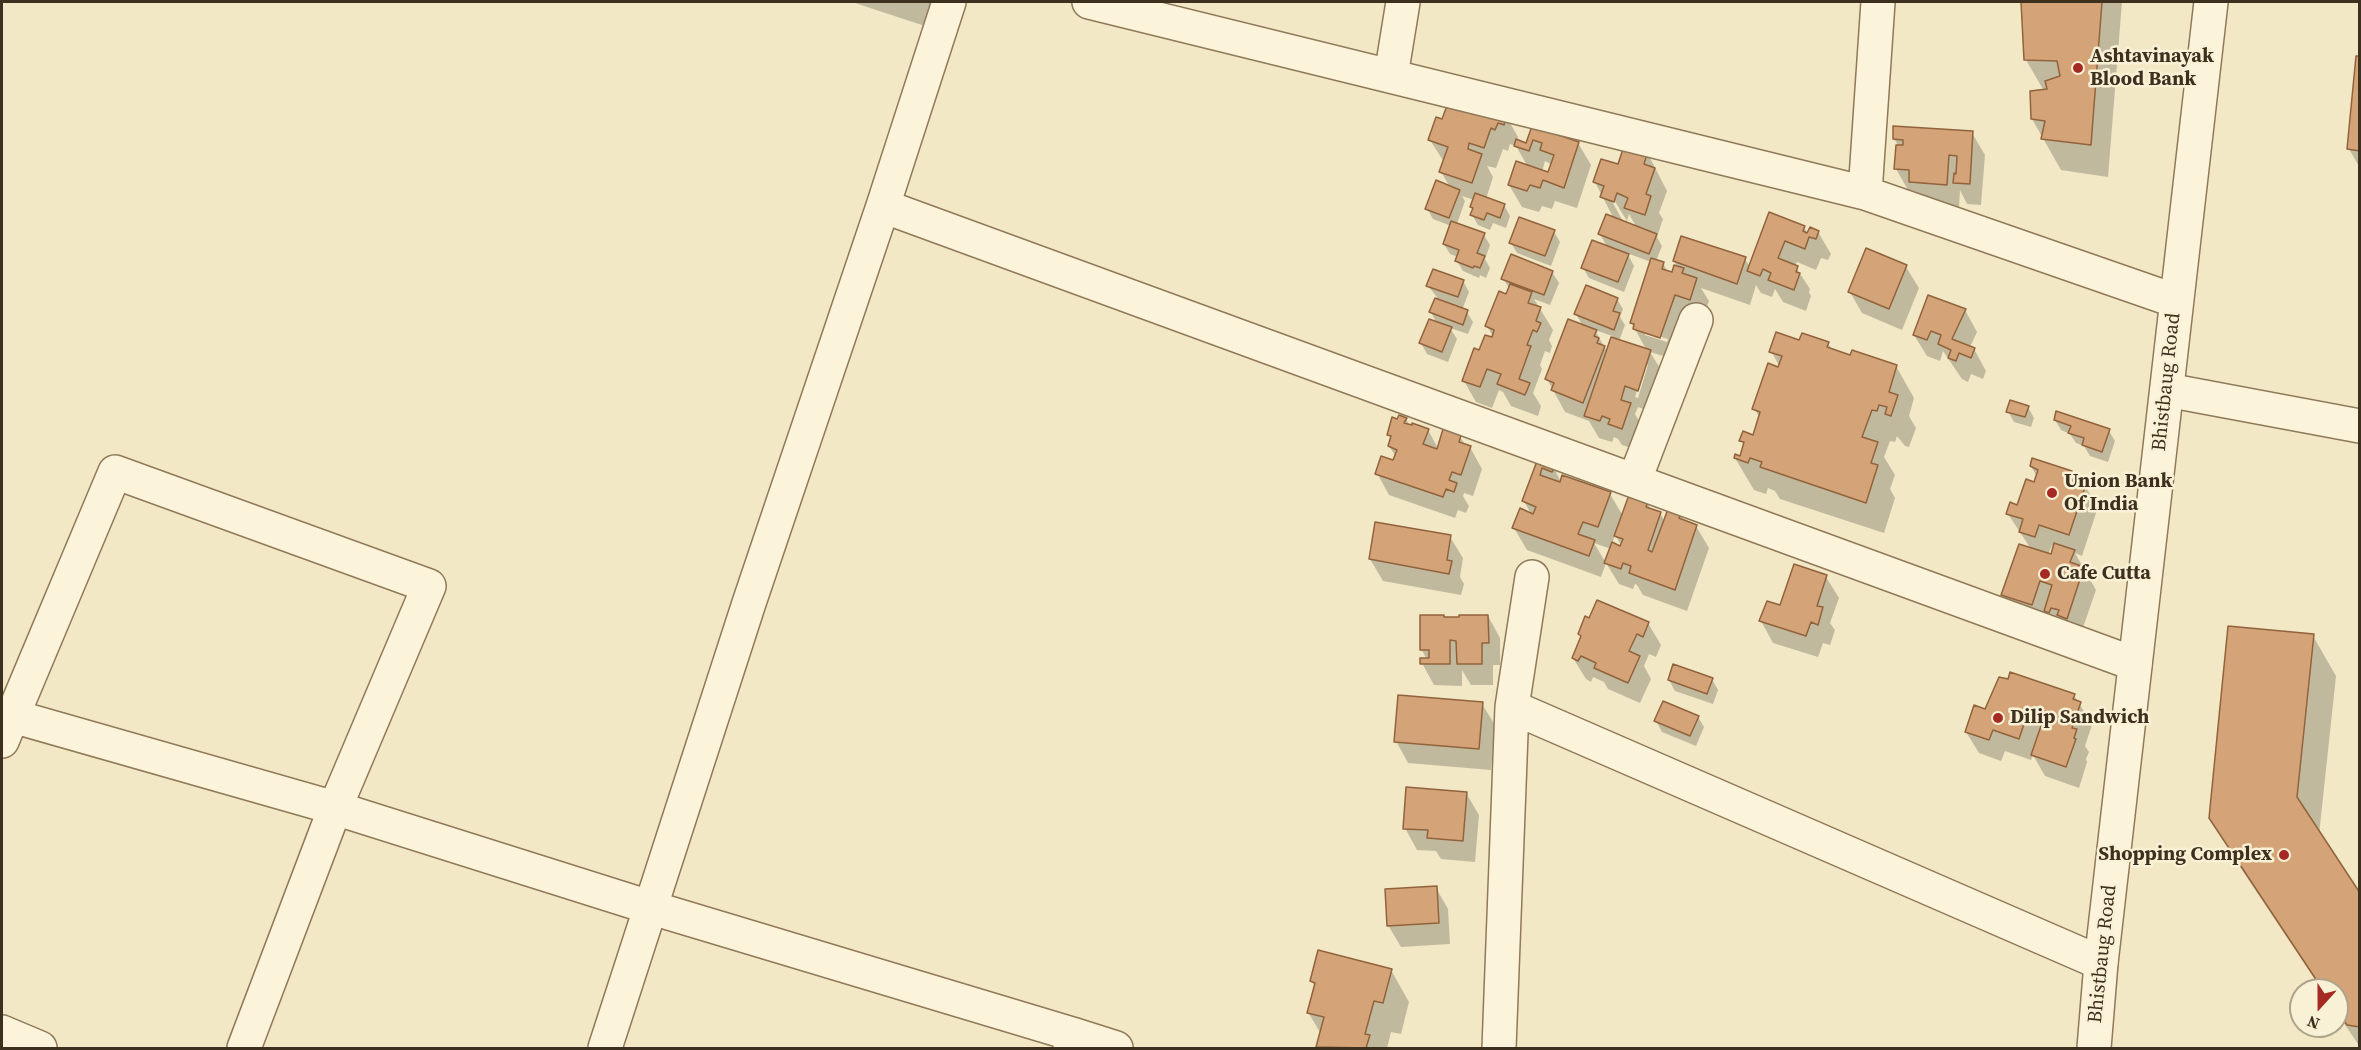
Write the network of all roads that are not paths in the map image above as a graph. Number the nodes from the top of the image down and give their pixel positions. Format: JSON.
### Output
{"nodes":[{"id":1,"x":949,"y":2,"type":"edge"},
{"id":2,"x":1089,"y":2,"type":"edge"},
{"id":3,"x":1403,"y":2,"type":"edge"},
{"id":4,"x":1878,"y":2,"type":"edge"},
{"id":5,"x":2211,"y":2,"type":"edge"},
{"id":6,"x":1391,"y":76,"type":"junction"},
{"id":7,"x":1865,"y":193,"type":"junction"},
{"id":8,"x":883,"y":206,"type":"junction"},
{"id":9,"x":2176,"y":301,"type":"junction"},
{"id":10,"x":1696,"y":320,"type":"dead end"},
{"id":11,"x":2167,"y":390,"type":"junction"},
{"id":12,"x":2360,"y":426,"type":"edge"},
{"id":13,"x":1635,"y":479,"type":"junction"},
{"id":14,"x":1532,"y":577,"type":"dead end"},
{"id":15,"x":2135,"y":664,"type":"junction"},
{"id":16,"x":1512,"y":707,"type":"junction"},
{"id":17,"x":5,"y":723,"type":"edge"},
{"id":18,"x":335,"y":808,"type":"junction"},
{"id":19,"x":649,"y":907,"type":"junction"},
{"id":20,"x":2101,"y":963,"type":"junction"},
{"id":21,"x":2,"y":1032,"type":"edge"},
{"id":22,"x":1071,"y":1041,"type":"edge"},
{"id":23,"x":40,"y":1048,"type":"edge"},
{"id":24,"x":244,"y":1048,"type":"edge"},
{"id":25,"x":605,"y":1048,"type":"edge"},
{"id":26,"x":1116,"y":1048,"type":"edge"},
{"id":27,"x":1499,"y":1048,"type":"edge"},
{"id":28,"x":2096,"y":1048,"type":"edge"}],
"edges":[{"from":1,"to":8,"type":"street"},
{"from":2,"to":6,"type":"street"},
{"from":3,"to":6,"type":"street"},
{"from":4,"to":7,"type":"street"},
{"from":5,"to":9,"type":"street","name":"Bhistbaug Road"},
{"from":6,"to":7,"type":"street"},
{"from":7,"to":9,"type":"street"},
{"from":8,"to":13,"type":"street"},
{"from":8,"to":19,"type":"street"},
{"from":9,"to":11,"type":"street","name":"Bhistbaug Road"},
{"from":10,"to":13,"type":"street"},
{"from":11,"to":12,"type":"street"},
{"from":11,"to":15,"type":"street","name":"Bhistbaug Road"},
{"from":13,"to":15,"type":"street"},
{"from":14,"to":16,"type":"street"},
{"from":15,"to":20,"type":"street","name":"Bhistbaug Road"},
{"from":16,"to":20,"type":"street"},
{"from":16,"to":27,"type":"street"},
{"from":17,"to":18,"type":"street"},
{"from":17,"to":18,"type":"street"},
{"from":18,"to":19,"type":"street"},
{"from":18,"to":24,"type":"street"},
{"from":19,"to":22,"type":"street"},
{"from":19,"to":25,"type":"street"},
{"from":20,"to":28,"type":"street","name":"Bhistbaug Road"},
{"from":21,"to":23,"type":"street"},
{"from":22,"to":26,"type":"street"}]}
